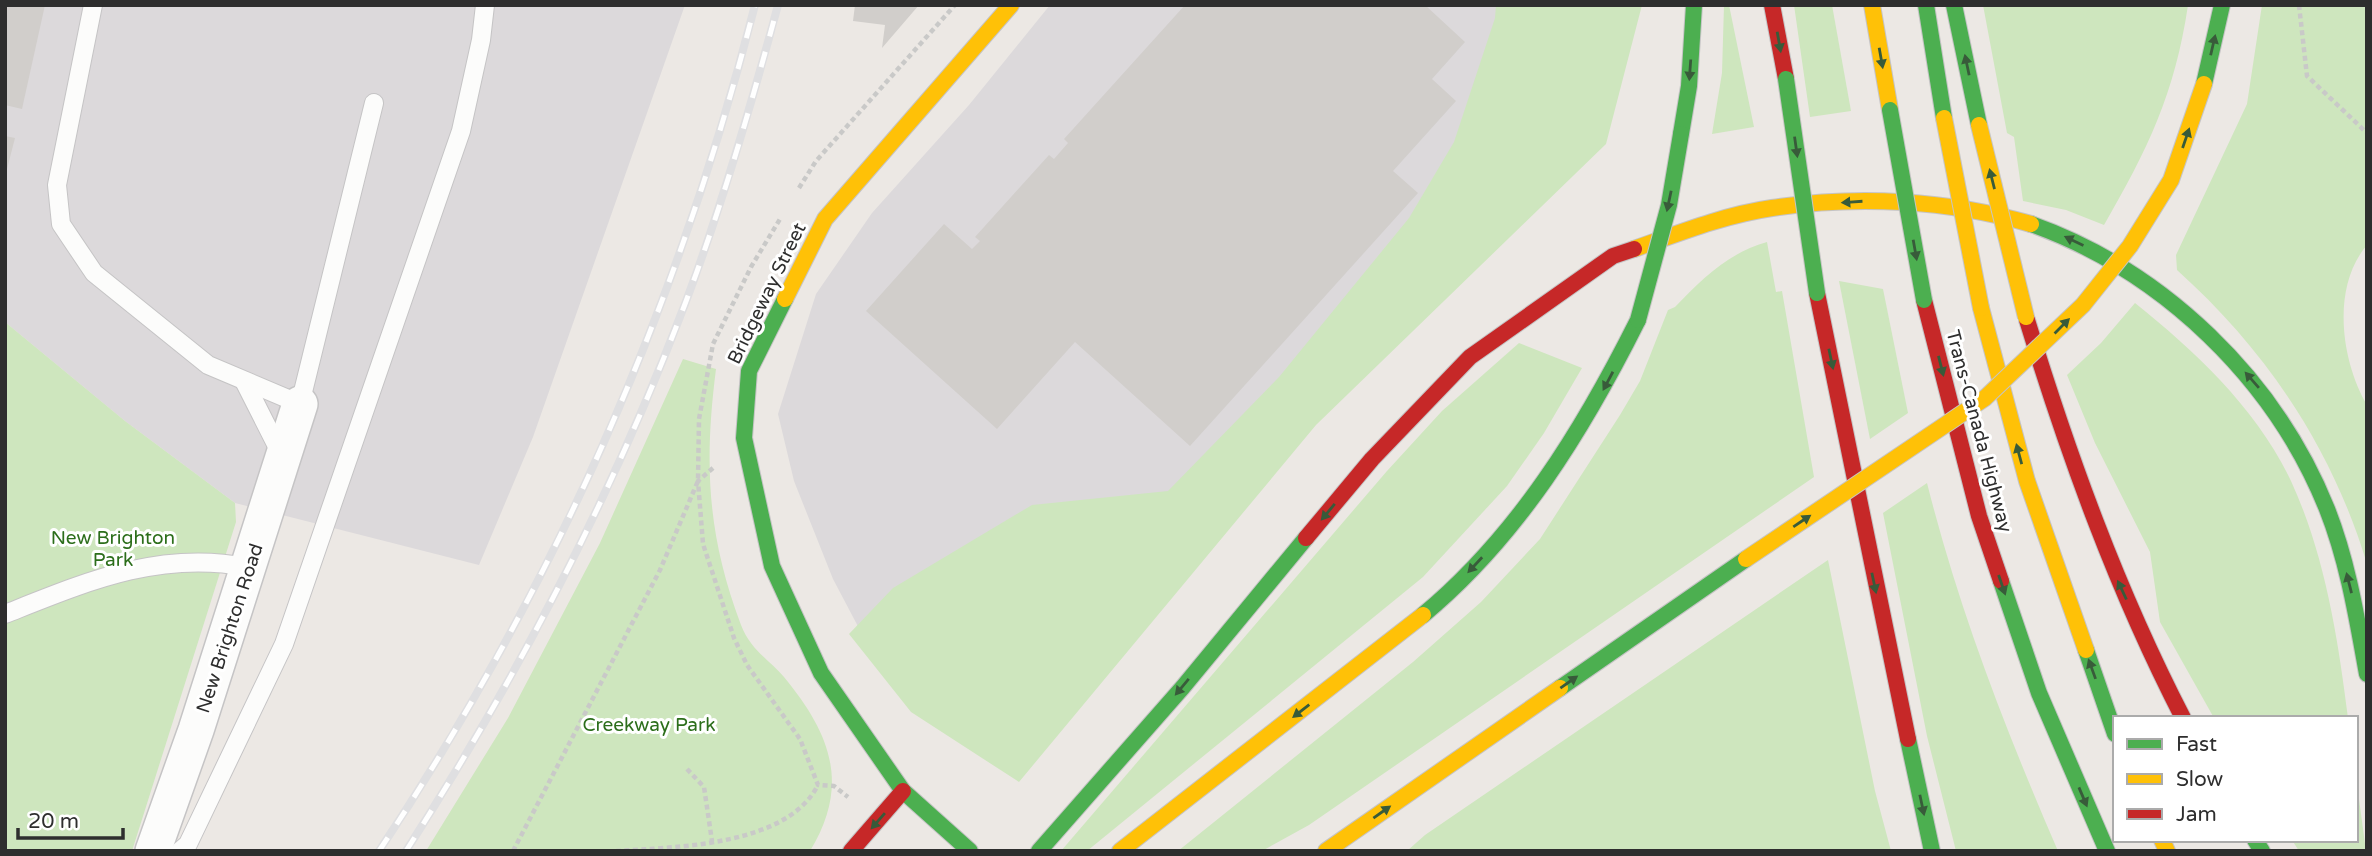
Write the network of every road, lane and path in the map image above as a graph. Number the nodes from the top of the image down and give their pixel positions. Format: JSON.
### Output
{"nodes":[{"id":1,"x":93,"y":5,"type":"edge"},
{"id":2,"x":485,"y":5,"type":"edge"},
{"id":3,"x":1011,"y":5,"type":"edge"},
{"id":4,"x":1694,"y":5,"type":"edge"},
{"id":5,"x":1772,"y":5,"type":"edge"},
{"id":6,"x":1872,"y":5,"type":"edge"},
{"id":7,"x":1926,"y":5,"type":"edge"},
{"id":8,"x":1954,"y":5,"type":"edge"},
{"id":9,"x":2222,"y":5,"type":"edge"},
{"id":10,"x":2299,"y":5,"type":"edge"},
{"id":11,"x":374,"y":103,"type":"dead end"},
{"id":12,"x":2367,"y":133,"type":"edge"},
{"id":13,"x":244,"y":381,"type":"junction"},
{"id":14,"x":300,"y":404,"type":"junction"},
{"id":15,"x":744,"y":438,"type":"junction"},
{"id":16,"x":284,"y":460,"type":"junction"},
{"id":17,"x":698,"y":481,"type":"junction"},
{"id":18,"x":247,"y":567,"type":"junction"},
{"id":19,"x":5,"y":614,"type":"edge"},
{"id":20,"x":2367,"y":674,"type":"edge"},
{"id":21,"x":2182,"y":716,"type":"edge"},
{"id":22,"x":2113,"y":728,"type":"edge"},
{"id":23,"x":687,"y":769,"type":"dead end"},
{"id":24,"x":818,"y":785,"type":"junction"},
{"id":25,"x":834,"y":786,"type":"dead end"},
{"id":26,"x":903,"y":791,"type":"junction"},
{"id":27,"x":712,"y":841,"type":"junction"},
{"id":28,"x":642,"y":850,"type":"edge"},
{"id":29,"x":153,"y":851,"type":"edge"},
{"id":30,"x":180,"y":851,"type":"edge"},
{"id":31,"x":513,"y":851,"type":"edge"},
{"id":32,"x":616,"y":851,"type":"edge"},
{"id":33,"x":851,"y":851,"type":"edge"},
{"id":34,"x":970,"y":851,"type":"edge"},
{"id":35,"x":1039,"y":851,"type":"edge"},
{"id":36,"x":1120,"y":851,"type":"edge"},
{"id":37,"x":1326,"y":851,"type":"edge"},
{"id":38,"x":1932,"y":851,"type":"edge"},
{"id":39,"x":2107,"y":851,"type":"edge"}],
"edges":[{"from":1,"to":13,"type":"lane"},
{"from":2,"to":30,"type":"lane"},
{"from":3,"to":15,"type":"main road","name":"Bridgeway Street"},
{"from":4,"to":36,"type":"main road","one_way":true,"bridge":true},
{"from":5,"to":38,"type":"main road","one_way":true,"bridge":true},
{"from":6,"to":39,"type":"main road","name":"Trans-Canada Highway","one_way":true,"bridge":true},
{"from":22,"to":7,"type":"main road","name":"Trans-Canada Highway","one_way":true,"bridge":true},
{"from":21,"to":8,"type":"main road","one_way":true,"bridge":true},
{"from":37,"to":9,"type":"main road","one_way":true,"bridge":true},
{"from":10,"to":12,"type":"path"},
{"from":11,"to":14,"type":"lane"},
{"from":13,"to":14,"type":"lane"},
{"from":13,"to":16,"type":"lane"},
{"from":14,"to":16,"type":"street","name":"New Brighton Road"},
{"from":15,"to":17,"type":"path"},
{"from":15,"to":26,"type":"main road","name":"Bridgeway Street"},
{"from":16,"to":18,"type":"street","name":"New Brighton Road"},
{"from":17,"to":24,"type":"path"},
{"from":17,"to":31,"type":"path"},
{"from":18,"to":19,"type":"lane"},
{"from":18,"to":29,"type":"street","name":"New Brighton Road"},
{"from":20,"to":35,"type":"main road","one_way":true},
{"from":23,"to":27,"type":"path"},
{"from":24,"to":25,"type":"path"},
{"from":24,"to":27,"type":"path"},
{"from":26,"to":33,"type":"main road","one_way":true},
{"from":26,"to":34,"type":"main road","name":"Bridgeway Street"},
{"from":27,"to":28,"type":"path"},
{"from":28,"to":32,"type":"path"}]}
